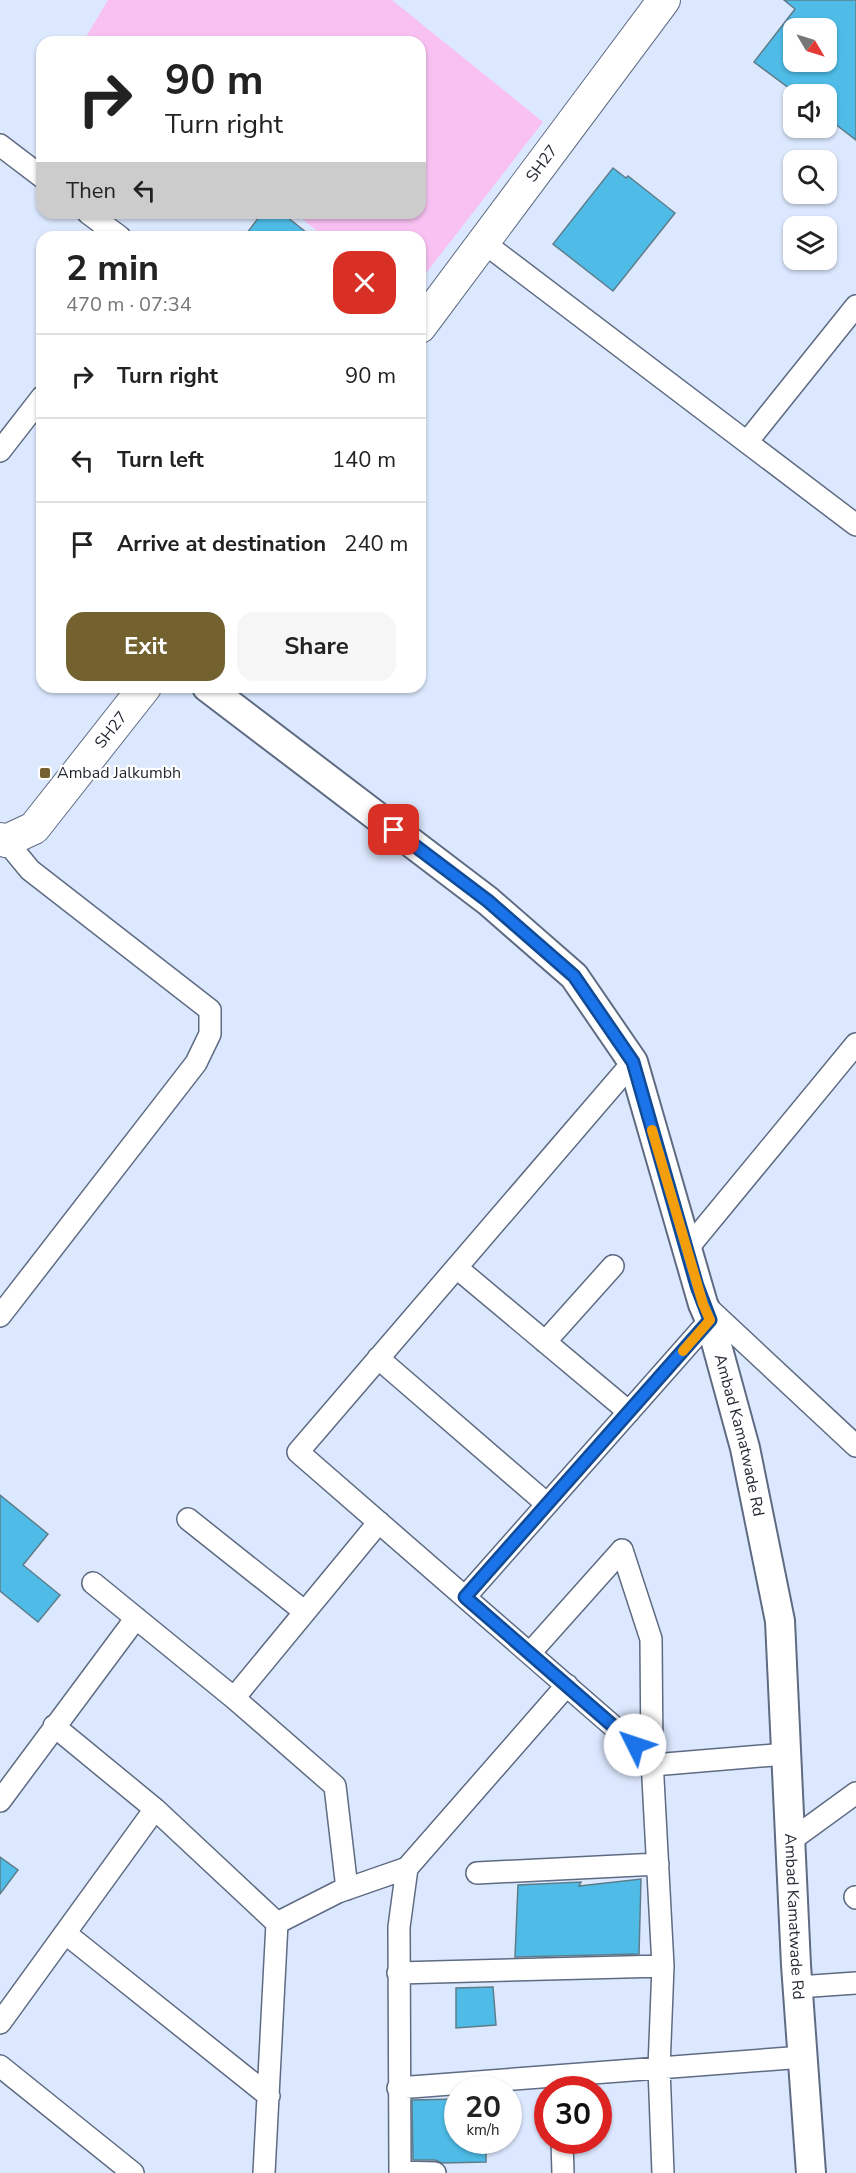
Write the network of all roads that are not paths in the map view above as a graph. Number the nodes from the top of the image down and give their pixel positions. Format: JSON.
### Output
{"nodes":[{"id":1,"x":664,"y":0,"type":"edge"},
{"id":2,"x":0,"y":145,"type":"edge"},
{"id":3,"x":36,"y":172,"type":"edge"},
{"id":4,"x":96,"y":219,"type":"edge"},
{"id":5,"x":112,"y":231,"type":"edge"},
{"id":6,"x":483,"y":242,"type":"junction"},
{"id":7,"x":856,"y":306,"type":"edge"},
{"id":8,"x":426,"y":319,"type":"edge"},
{"id":9,"x":36,"y":405,"type":"edge"},
{"id":10,"x":747,"y":442,"type":"junction"},
{"id":11,"x":0,"y":451,"type":"edge"},
{"id":12,"x":856,"y":525,"type":"edge"},
{"id":13,"x":140,"y":693,"type":"edge"},
{"id":14,"x":215,"y":693,"type":"edge"},
{"id":15,"x":3,"y":840,"type":"edge"},
{"id":16,"x":856,"y":1044,"type":"edge"},
{"id":17,"x":633,"y":1062,"type":"junction"},
{"id":18,"x":687,"y":1249,"type":"junction"},
{"id":19,"x":614,"y":1266,"type":"dead end"},
{"id":20,"x":456,"y":1268,"type":"junction"},
{"id":21,"x":706,"y":1312,"type":"junction"},
{"id":22,"x":0,"y":1316,"type":"edge"},
{"id":23,"x":545,"y":1342,"type":"junction"},
{"id":24,"x":378,"y":1358,"type":"junction"},
{"id":25,"x":629,"y":1412,"type":"junction"},
{"id":26,"x":856,"y":1446,"type":"edge"},
{"id":27,"x":547,"y":1504,"type":"junction"},
{"id":28,"x":189,"y":1519,"type":"dead end"},
{"id":29,"x":380,"y":1522,"type":"junction"},
{"id":30,"x":93,"y":1583,"type":"dead end"},
{"id":31,"x":465,"y":1597,"type":"junction"},
{"id":32,"x":305,"y":1612,"type":"junction"},
{"id":33,"x":136,"y":1618,"type":"junction"},
{"id":34,"x":530,"y":1653,"type":"junction"},
{"id":35,"x":567,"y":1686,"type":"junction"},
{"id":36,"x":234,"y":1698,"type":"junction"},
{"id":37,"x":54,"y":1726,"type":"junction"},
{"id":38,"x":786,"y":1754,"type":"junction"},
{"id":39,"x":652,"y":1762,"type":"junction"},
{"id":40,"x":856,"y":1793,"type":"edge"},
{"id":41,"x":0,"y":1801,"type":"edge"},
{"id":42,"x":155,"y":1809,"type":"junction"},
{"id":43,"x":790,"y":1841,"type":"junction"},
{"id":44,"x":658,"y":1864,"type":"junction"},
{"id":45,"x":407,"y":1868,"type":"junction"},
{"id":46,"x":477,"y":1873,"type":"dead end"},
{"id":47,"x":346,"y":1889,"type":"junction"},
{"id":48,"x":277,"y":1923,"type":"junction"},
{"id":49,"x":65,"y":1933,"type":"junction"},
{"id":50,"x":663,"y":1966,"type":"junction"},
{"id":51,"x":398,"y":1973,"type":"junction"},
{"id":52,"x":856,"y":1983,"type":"edge"},
{"id":53,"x":798,"y":1987,"type":"junction"},
{"id":54,"x":0,"y":2023,"type":"edge"},
{"id":55,"x":803,"y":2057,"type":"junction"},
{"id":56,"x":0,"y":2066,"type":"edge"},
{"id":57,"x":659,"y":2068,"type":"junction"},
{"id":58,"x":606,"y":2076,"type":"edge"},
{"id":59,"x":534,"y":2084,"type":"edge"},
{"id":60,"x":398,"y":2088,"type":"junction"},
{"id":61,"x":269,"y":2096,"type":"junction"},
{"id":62,"x":562,"y":2154,"type":"edge"},
{"id":63,"x":133,"y":2173,"type":"edge"},
{"id":64,"x":264,"y":2173,"type":"edge"},
{"id":65,"x":400,"y":2173,"type":"edge"},
{"id":66,"x":435,"y":2173,"type":"edge"},
{"id":67,"x":562,"y":2173,"type":"edge"},
{"id":68,"x":663,"y":2173,"type":"edge"},
{"id":69,"x":811,"y":2173,"type":"edge"}],
"edges":[{"from":1,"to":6,"type":"main road","name":"SH27","number":"SH27"},
{"from":2,"to":3,"type":"street"},
{"from":4,"to":5,"type":"street"},
{"from":6,"to":8,"type":"main road","name":"SH27","number":"SH27"},
{"from":6,"to":10,"type":"street"},
{"from":7,"to":10,"type":"street"},
{"from":9,"to":11,"type":"street"},
{"from":10,"to":12,"type":"street"},
{"from":13,"to":15,"type":"main road","name":"SH27","number":"SH27"},
{"from":14,"to":17,"type":"street","name":"Ambad Kamatwade Rd"},
{"from":15,"to":22,"type":"street"},
{"from":16,"to":18,"type":"street"},
{"from":17,"to":18,"type":"street","name":"Ambad Kamatwade Rd"},
{"from":17,"to":20,"type":"street"},
{"from":18,"to":21,"type":"street","name":"Ambad Kamatwade Rd"},
{"from":19,"to":23,"type":"street"},
{"from":20,"to":23,"type":"street"},
{"from":20,"to":24,"type":"street"},
{"from":21,"to":25,"type":"street"},
{"from":21,"to":26,"type":"street"},
{"from":21,"to":38,"type":"street","name":"Ambad Kamatwade Rd"},
{"from":23,"to":25,"type":"street"},
{"from":24,"to":27,"type":"street"},
{"from":24,"to":29,"type":"street"},
{"from":25,"to":27,"type":"street"},
{"from":27,"to":31,"type":"street"},
{"from":28,"to":32,"type":"street"},
{"from":29,"to":31,"type":"street"},
{"from":29,"to":32,"type":"street"},
{"from":30,"to":33,"type":"street"},
{"from":31,"to":34,"type":"street"},
{"from":32,"to":36,"type":"street"},
{"from":33,"to":36,"type":"street"},
{"from":33,"to":37,"type":"street"},
{"from":34,"to":35,"type":"street"},
{"from":34,"to":39,"type":"street"},
{"from":35,"to":39,"type":"street"},
{"from":35,"to":45,"type":"street"},
{"from":36,"to":47,"type":"street"},
{"from":37,"to":41,"type":"street"},
{"from":37,"to":42,"type":"street"},
{"from":38,"to":39,"type":"street"},
{"from":38,"to":43,"type":"street","name":"Ambad Kamatwade Rd"},
{"from":39,"to":44,"type":"street"},
{"from":40,"to":43,"type":"street"},
{"from":42,"to":48,"type":"street"},
{"from":42,"to":49,"type":"street"},
{"from":43,"to":53,"type":"street","name":"Ambad Kamatwade Rd"},
{"from":44,"to":46,"type":"street"},
{"from":44,"to":50,"type":"street"},
{"from":45,"to":47,"type":"street"},
{"from":45,"to":51,"type":"street"},
{"from":47,"to":48,"type":"street"},
{"from":48,"to":61,"type":"street"},
{"from":49,"to":54,"type":"street"},
{"from":49,"to":61,"type":"street"},
{"from":50,"to":51,"type":"street"},
{"from":50,"to":57,"type":"street"},
{"from":51,"to":60,"type":"street"},
{"from":52,"to":53,"type":"street"},
{"from":53,"to":55,"type":"street","name":"Ambad Kamatwade Rd"},
{"from":55,"to":57,"type":"street"},
{"from":55,"to":69,"type":"street","name":"Ambad Kamatwade Rd"},
{"from":56,"to":63,"type":"street"},
{"from":57,"to":58,"type":"street"},
{"from":57,"to":68,"type":"street"},
{"from":59,"to":60,"type":"street"},
{"from":60,"to":65,"type":"street"},
{"from":61,"to":64,"type":"street"},
{"from":62,"to":67,"type":"street"},
{"from":65,"to":66,"type":"street"}]}
